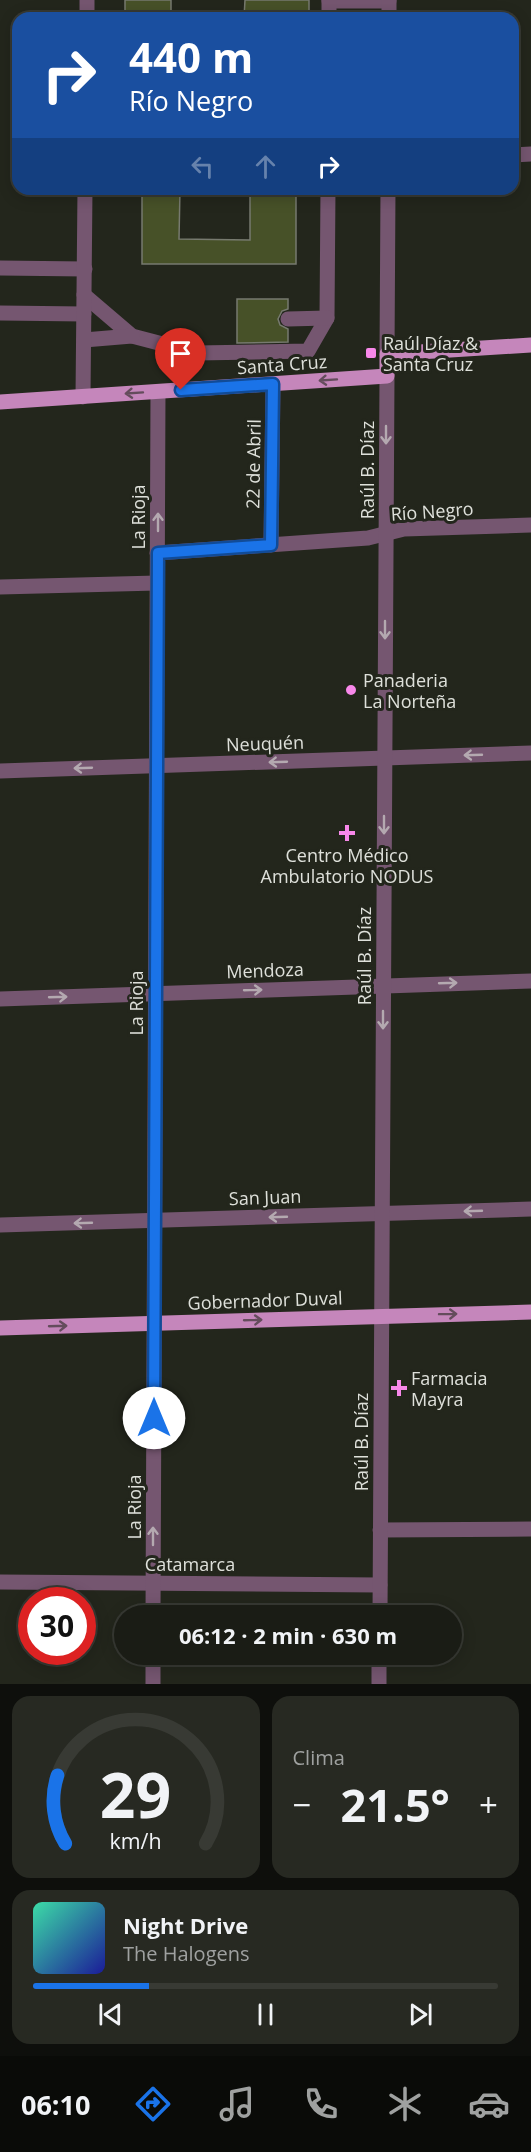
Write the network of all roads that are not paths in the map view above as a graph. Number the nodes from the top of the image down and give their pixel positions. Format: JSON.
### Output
{"nodes":[{"id":1,"x":389,"y":0,"type":"edge"},
{"id":2,"x":329,"y":1,"type":"edge"},
{"id":3,"x":86,"y":195,"type":"edge"},
{"id":4,"x":328,"y":195,"type":"edge"},
{"id":5,"x":388,"y":195,"type":"edge"},
{"id":6,"x":0,"y":268,"type":"edge"},
{"id":7,"x":85,"y":269,"type":"junction"},
{"id":8,"x":84,"y":295,"type":"junction"},
{"id":9,"x":0,"y":313,"type":"edge"},
{"id":10,"x":84,"y":314,"type":"junction"},
{"id":11,"x":327,"y":318,"type":"junction"},
{"id":12,"x":288,"y":319,"type":"dead end"},
{"id":13,"x":132,"y":336,"type":"junction"},
{"id":14,"x":84,"y":340,"type":"junction"},
{"id":15,"x":531,"y":345,"type":"edge"},
{"id":16,"x":387,"y":354,"type":"junction"},
{"id":17,"x":387,"y":376,"type":"junction"},
{"id":18,"x":273,"y":384,"type":"junction"},
{"id":19,"x":158,"y":392,"type":"junction"},
{"id":20,"x":83,"y":397,"type":"junction"},
{"id":21,"x":0,"y":402,"type":"edge"},
{"id":22,"x":531,"y":525,"type":"edge"},
{"id":23,"x":386,"y":533,"type":"junction"},
{"id":24,"x":271,"y":545,"type":"junction"},
{"id":25,"x":158,"y":553,"type":"junction"},
{"id":26,"x":157,"y":583,"type":"junction"},
{"id":27,"x":0,"y":587,"type":"edge"},
{"id":28,"x":531,"y":753,"type":"edge"},
{"id":29,"x":384,"y":759,"type":"junction"},
{"id":30,"x":157,"y":766,"type":"junction"},
{"id":31,"x":0,"y":771,"type":"edge"},
{"id":32,"x":531,"y":981,"type":"edge"},
{"id":33,"x":383,"y":986,"type":"junction"},
{"id":34,"x":156,"y":993,"type":"junction"},
{"id":35,"x":0,"y":999,"type":"edge"},
{"id":36,"x":531,"y":1209,"type":"edge"},
{"id":37,"x":382,"y":1213,"type":"junction"},
{"id":38,"x":155,"y":1220,"type":"junction"},
{"id":39,"x":0,"y":1225,"type":"edge"},
{"id":40,"x":531,"y":1312,"type":"edge"},
{"id":41,"x":381,"y":1316,"type":"junction"},
{"id":42,"x":154,"y":1323,"type":"junction"},
{"id":43,"x":0,"y":1328,"type":"edge"},
{"id":44,"x":531,"y":1529,"type":"edge"},
{"id":45,"x":380,"y":1530,"type":"junction"},
{"id":46,"x":0,"y":1582,"type":"edge"},
{"id":47,"x":153,"y":1583,"type":"junction"},
{"id":48,"x":380,"y":1585,"type":"junction"},
{"id":49,"x":153,"y":1605,"type":"edge"},
{"id":50,"x":380,"y":1605,"type":"edge"},
{"id":51,"x":153,"y":1665,"type":"edge"},
{"id":52,"x":379,"y":1665,"type":"edge"},
{"id":53,"x":153,"y":1684,"type":"edge"},
{"id":54,"x":379,"y":1684,"type":"edge"}],
"edges":[{"from":1,"to":2,"type":"street"},
{"from":3,"to":7,"type":"street"},
{"from":4,"to":11,"type":"street"},
{"from":5,"to":16,"type":"street","name":"Raúl B. Díaz"},
{"from":6,"to":7,"type":"street"},
{"from":7,"to":8,"type":"street"},
{"from":8,"to":10,"type":"street"},
{"from":8,"to":13,"type":"street"},
{"from":9,"to":10,"type":"street"},
{"from":10,"to":14,"type":"street"},
{"from":11,"to":12,"type":"street"},
{"from":11,"to":13,"type":"street"},
{"from":13,"to":14,"type":"street"},
{"from":14,"to":20,"type":"street"},
{"from":15,"to":16,"type":"main road"},
{"from":16,"to":17,"type":"main road","name":"Raúl B. Díaz"},
{"from":17,"to":18,"type":"main road","name":"Santa Cruz","one_way":true},
{"from":17,"to":23,"type":"street","name":"Raúl B. Díaz","one_way":true},
{"from":18,"to":19,"type":"main road","name":"Santa Cruz"},
{"from":18,"to":24,"type":"street","name":"22 de Abril"},
{"from":19,"to":20,"type":"main road","name":"Santa Cruz","one_way":true},
{"from":25,"to":19,"type":"street","name":"La Rioja","one_way":true},
{"from":20,"to":21,"type":"main road","name":"Santa Cruz"},
{"from":22,"to":23,"type":"street","name":"Río Negro"},
{"from":23,"to":24,"type":"street","name":"Río Negro"},
{"from":23,"to":29,"type":"street","name":"Raúl B. Díaz","one_way":true},
{"from":24,"to":25,"type":"street","name":"Río Negro"},
{"from":25,"to":26,"type":"street","name":"La Rioja"},
{"from":26,"to":27,"type":"street"},
{"from":26,"to":30,"type":"street","name":"La Rioja"},
{"from":28,"to":29,"type":"street","name":"Neuquén","one_way":true},
{"from":29,"to":30,"type":"street","name":"Neuquén","one_way":true},
{"from":29,"to":33,"type":"street","name":"Raúl B. Díaz","one_way":true},
{"from":30,"to":31,"type":"street","name":"Neuquén","one_way":true},
{"from":30,"to":34,"type":"street","name":"La Rioja"},
{"from":33,"to":32,"type":"street","name":"Mendoza","one_way":true},
{"from":34,"to":33,"type":"street","name":"Mendoza","one_way":true},
{"from":33,"to":37,"type":"street","name":"Raúl B. Díaz","one_way":true},
{"from":35,"to":34,"type":"street","name":"Mendoza","one_way":true},
{"from":34,"to":38,"type":"street","name":"La Rioja"},
{"from":36,"to":37,"type":"street","name":"San Juan","one_way":true},
{"from":37,"to":38,"type":"street","name":"San Juan","one_way":true},
{"from":37,"to":41,"type":"street","name":"Raúl B. Díaz"},
{"from":38,"to":39,"type":"street","name":"San Juan","one_way":true},
{"from":38,"to":42,"type":"street","name":"La Rioja"},
{"from":41,"to":40,"type":"main road","name":"Gobernador Duval","one_way":true},
{"from":42,"to":41,"type":"main road","name":"Gobernador Duval","one_way":true},
{"from":41,"to":45,"type":"street","name":"Raúl B. Díaz"},
{"from":43,"to":42,"type":"main road","name":"Gobernador Duval","one_way":true},
{"from":47,"to":42,"type":"street","name":"La Rioja","one_way":true},
{"from":44,"to":45,"type":"street"},
{"from":45,"to":48,"type":"street","name":"Raúl B. Díaz"},
{"from":46,"to":47,"type":"street","name":"Catamarca"},
{"from":47,"to":48,"type":"street","name":"Catamarca"},
{"from":47,"to":49,"type":"street","name":"La Rioja"},
{"from":48,"to":50,"type":"street","name":"Raúl B. Díaz"},
{"from":51,"to":53,"type":"street"},
{"from":52,"to":54,"type":"street"}]}
